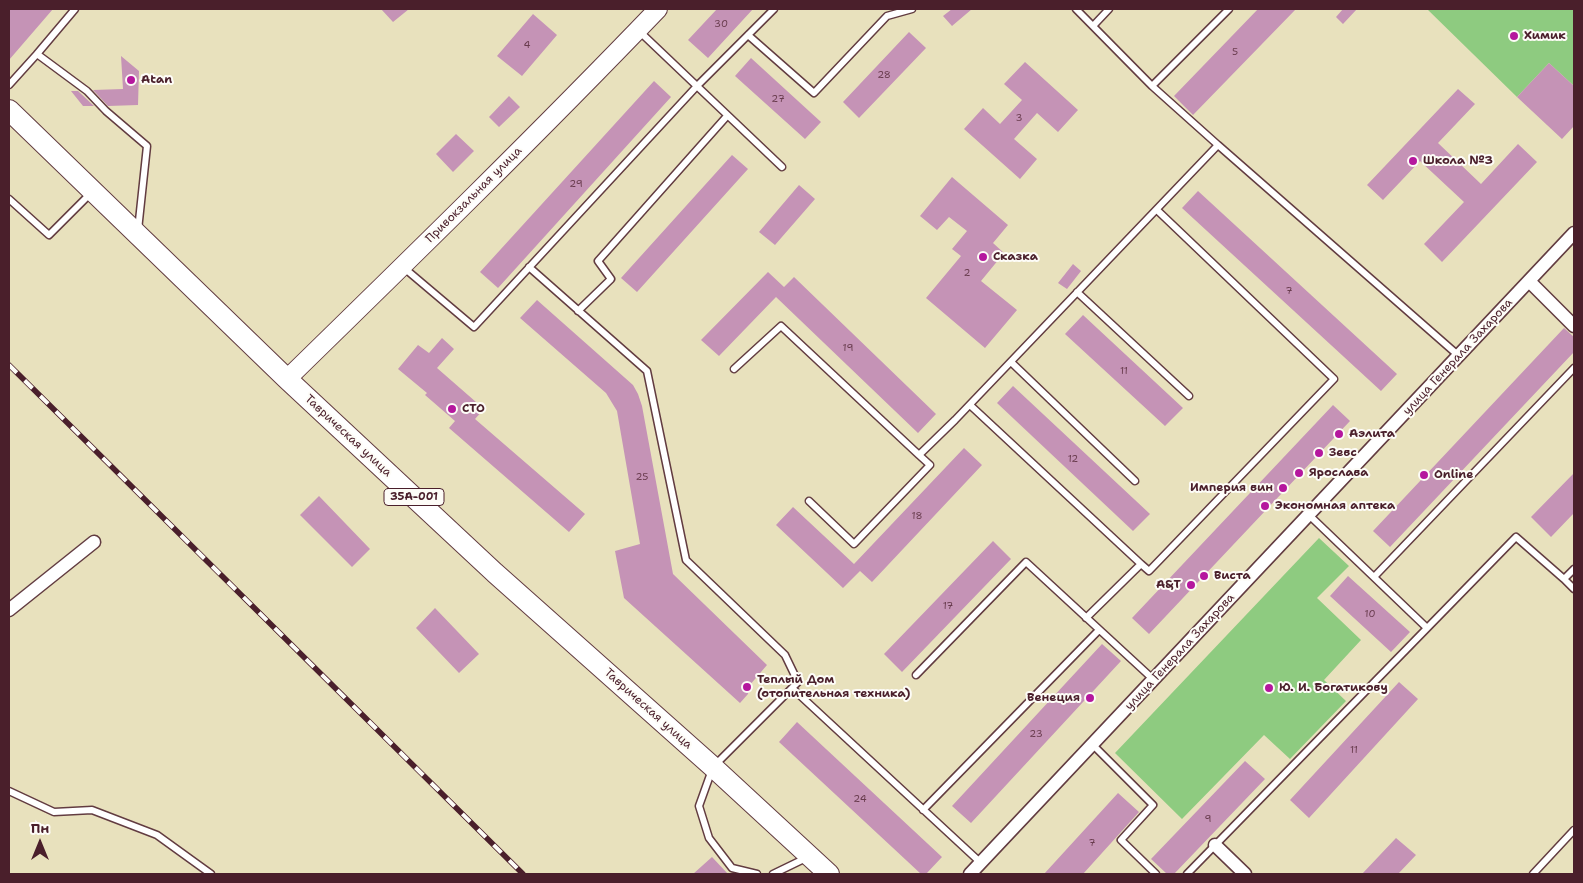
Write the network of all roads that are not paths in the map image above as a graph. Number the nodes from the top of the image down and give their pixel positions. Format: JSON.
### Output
{"nodes":[{"id":1,"x":76,"y":9,"type":"edge"},
{"id":2,"x":658,"y":9,"type":"edge"},
{"id":3,"x":774,"y":9,"type":"edge"},
{"id":4,"x":912,"y":9,"type":"edge"},
{"id":5,"x":1076,"y":9,"type":"edge"},
{"id":6,"x":1109,"y":9,"type":"edge"},
{"id":7,"x":1229,"y":9,"type":"edge"},
{"id":8,"x":1093,"y":26,"type":"junction"},
{"id":9,"x":638,"y":30,"type":"junction"},
{"id":10,"x":748,"y":35,"type":"junction"},
{"id":11,"x":37,"y":54,"type":"junction"},
{"id":12,"x":9,"y":85,"type":"edge"},
{"id":13,"x":697,"y":86,"type":"junction"},
{"id":14,"x":1152,"y":86,"type":"junction"},
{"id":15,"x":9,"y":110,"type":"edge"},
{"id":16,"x":727,"y":116,"type":"junction"},
{"id":17,"x":1218,"y":145,"type":"junction"},
{"id":18,"x":782,"y":167,"type":"dead end"},
{"id":19,"x":93,"y":192,"type":"junction"},
{"id":20,"x":9,"y":199,"type":"edge"},
{"id":21,"x":1157,"y":210,"type":"junction"},
{"id":22,"x":1574,"y":233,"type":"edge"},
{"id":23,"x":137,"y":234,"type":"junction"},
{"id":24,"x":402,"y":266,"type":"junction"},
{"id":25,"x":529,"y":267,"type":"junction"},
{"id":26,"x":1529,"y":282,"type":"junction"},
{"id":27,"x":1078,"y":292,"type":"junction"},
{"id":28,"x":578,"y":311,"type":"junction"},
{"id":29,"x":1574,"y":326,"type":"edge"},
{"id":30,"x":1459,"y":356,"type":"junction"},
{"id":31,"x":1011,"y":362,"type":"junction"},
{"id":32,"x":1574,"y":368,"type":"edge"},
{"id":33,"x":734,"y":369,"type":"dead end"},
{"id":34,"x":287,"y":379,"type":"junction"},
{"id":35,"x":1189,"y":396,"type":"dead end"},
{"id":36,"x":970,"y":405,"type":"junction"},
{"id":37,"x":919,"y":455,"type":"junction"},
{"id":38,"x":1134,"y":481,"type":"dead end"},
{"id":39,"x":809,"y":502,"type":"dead end"},
{"id":40,"x":1309,"y":515,"type":"junction"},
{"id":41,"x":94,"y":542,"type":"dead end"},
{"id":42,"x":1141,"y":564,"type":"junction"},
{"id":43,"x":1574,"y":568,"type":"edge"},
{"id":44,"x":1374,"y":577,"type":"junction"},
{"id":45,"x":1564,"y":579,"type":"junction"},
{"id":46,"x":1574,"y":589,"type":"edge"},
{"id":47,"x":9,"y":610,"type":"edge"},
{"id":48,"x":1086,"y":618,"type":"junction"},
{"id":49,"x":1427,"y":628,"type":"junction"},
{"id":50,"x":1099,"y":630,"type":"junction"},
{"id":51,"x":916,"y":674,"type":"dead end"},
{"id":52,"x":1154,"y":680,"type":"junction"},
{"id":53,"x":792,"y":688,"type":"junction"},
{"id":54,"x":1093,"y":744,"type":"junction"},
{"id":55,"x":713,"y":767,"type":"junction"},
{"id":56,"x":9,"y":791,"type":"edge"},
{"id":57,"x":923,"y":810,"type":"junction"},
{"id":58,"x":1574,"y":830,"type":"edge"},
{"id":59,"x":1215,"y":845,"type":"junction"},
{"id":60,"x":809,"y":856,"type":"junction"},
{"id":61,"x":981,"y":863,"type":"junction"},
{"id":62,"x":1240,"y":873,"type":"edge"},
{"id":63,"x":211,"y":874,"type":"edge"},
{"id":64,"x":757,"y":874,"type":"edge"},
{"id":65,"x":773,"y":874,"type":"edge"},
{"id":66,"x":830,"y":874,"type":"edge"},
{"id":67,"x":970,"y":874,"type":"edge"},
{"id":68,"x":1156,"y":874,"type":"edge"},
{"id":69,"x":1187,"y":874,"type":"edge"},
{"id":70,"x":1532,"y":874,"type":"edge"}],
"edges":[{"from":1,"to":11,"type":"lane"},
{"from":2,"to":9,"type":"main road","name":"Привокзальная улица"},
{"from":3,"to":10,"type":"lane"},
{"from":4,"to":10,"type":"lane"},
{"from":5,"to":8,"type":"lane"},
{"from":6,"to":8,"type":"lane"},
{"from":7,"to":14,"type":"lane"},
{"from":8,"to":14,"type":"lane"},
{"from":9,"to":13,"type":"lane"},
{"from":9,"to":24,"type":"main road","name":"Привокзальная улица"},
{"from":10,"to":13,"type":"lane"},
{"from":11,"to":12,"type":"lane"},
{"from":11,"to":23,"type":"lane"},
{"from":13,"to":16,"type":"lane"},
{"from":13,"to":25,"type":"lane"},
{"from":14,"to":17,"type":"lane"},
{"from":15,"to":19,"type":"highway","name":"Таврическая улица","number":"35А-001"},
{"from":16,"to":18,"type":"lane"},
{"from":16,"to":28,"type":"lane"},
{"from":17,"to":21,"type":"lane"},
{"from":17,"to":30,"type":"lane"},
{"from":19,"to":20,"type":"lane"},
{"from":19,"to":23,"type":"highway","name":"Таврическая улица","number":"35А-001"},
{"from":21,"to":27,"type":"lane"},
{"from":21,"to":42,"type":"lane"},
{"from":22,"to":26,"type":"street","name":"улица Генерала Захарова"},
{"from":23,"to":34,"type":"highway","name":"Таврическая улица","number":"35А-001"},
{"from":24,"to":25,"type":"lane"},
{"from":24,"to":34,"type":"main road","name":"Привокзальная улица"},
{"from":25,"to":28,"type":"lane"},
{"from":26,"to":29,"type":"street"},
{"from":26,"to":30,"type":"street","name":"улица Генерала Захарова"},
{"from":27,"to":31,"type":"lane"},
{"from":27,"to":35,"type":"lane"},
{"from":28,"to":53,"type":"lane"},
{"from":30,"to":40,"type":"street","name":"улица Генерала Захарова"},
{"from":31,"to":36,"type":"lane"},
{"from":31,"to":38,"type":"lane"},
{"from":32,"to":44,"type":"lane"},
{"from":33,"to":37,"type":"lane"},
{"from":34,"to":55,"type":"highway","name":"Таврическая улица","number":"35А-001"},
{"from":36,"to":37,"type":"lane"},
{"from":36,"to":42,"type":"lane"},
{"from":37,"to":39,"type":"lane"},
{"from":40,"to":44,"type":"lane"},
{"from":40,"to":52,"type":"street","name":"улица Генерала Захарова"},
{"from":41,"to":47,"type":"street"},
{"from":42,"to":48,"type":"lane"},
{"from":43,"to":45,"type":"lane"},
{"from":44,"to":49,"type":"lane"},
{"from":45,"to":46,"type":"lane"},
{"from":45,"to":49,"type":"lane"},
{"from":48,"to":50,"type":"lane"},
{"from":48,"to":51,"type":"lane"},
{"from":49,"to":59,"type":"lane"},
{"from":50,"to":52,"type":"lane"},
{"from":50,"to":57,"type":"lane"},
{"from":52,"to":54,"type":"street","name":"улица Генерала Захарова"},
{"from":53,"to":55,"type":"lane"},
{"from":53,"to":57,"type":"lane"},
{"from":54,"to":61,"type":"street","name":"улица Генерала Захарова"},
{"from":54,"to":68,"type":"lane"},
{"from":55,"to":60,"type":"highway","name":"Таврическая улица","number":"35А-001"},
{"from":55,"to":64,"type":"lane"},
{"from":56,"to":63,"type":"lane"},
{"from":57,"to":61,"type":"lane"},
{"from":58,"to":70,"type":"lane"},
{"from":59,"to":62,"type":"street"},
{"from":59,"to":69,"type":"lane"},
{"from":60,"to":65,"type":"lane"},
{"from":60,"to":66,"type":"highway","name":"Таврическая улица","number":"35А-001"},
{"from":61,"to":67,"type":"street","name":"улица Генерала Захарова"}]}
